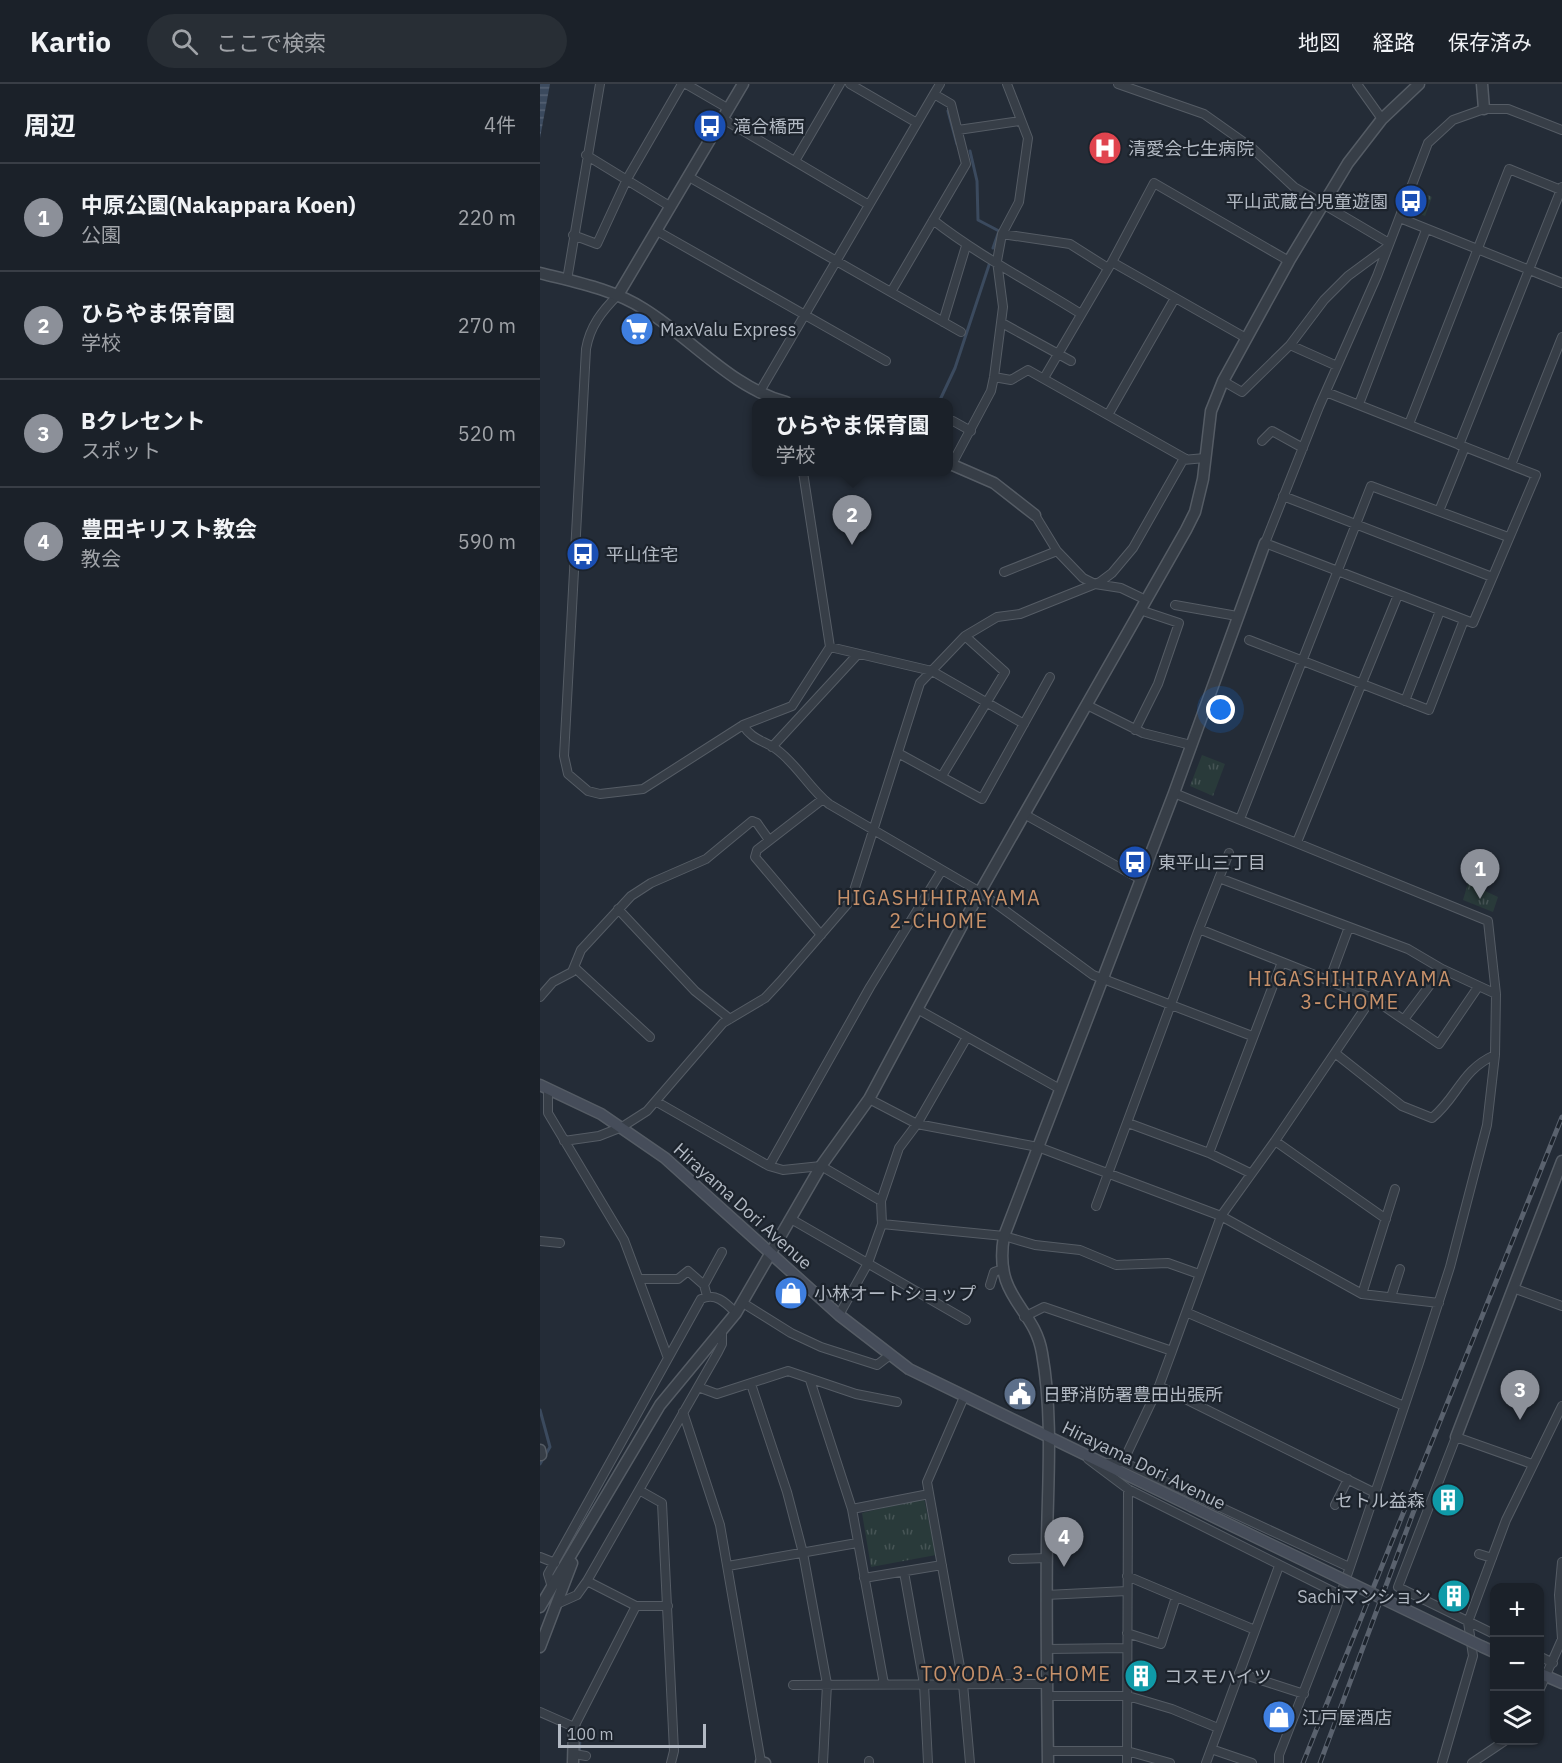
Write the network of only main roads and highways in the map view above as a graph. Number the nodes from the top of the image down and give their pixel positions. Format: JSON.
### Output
{"nodes":[{"id":1,"x":544,"y":1087,"type":"edge"},
{"id":2,"x":1490,"y":1650,"type":"edge"},
{"id":3,"x":1544,"y":1674,"type":"edge"},
{"id":4,"x":1562,"y":1683,"type":"edge"}],
"edges":[{"from":1,"to":2,"type":"main road","name":"Hirayama Dori Avenue","bridge":true},
{"from":3,"to":4,"type":"main road"}]}
